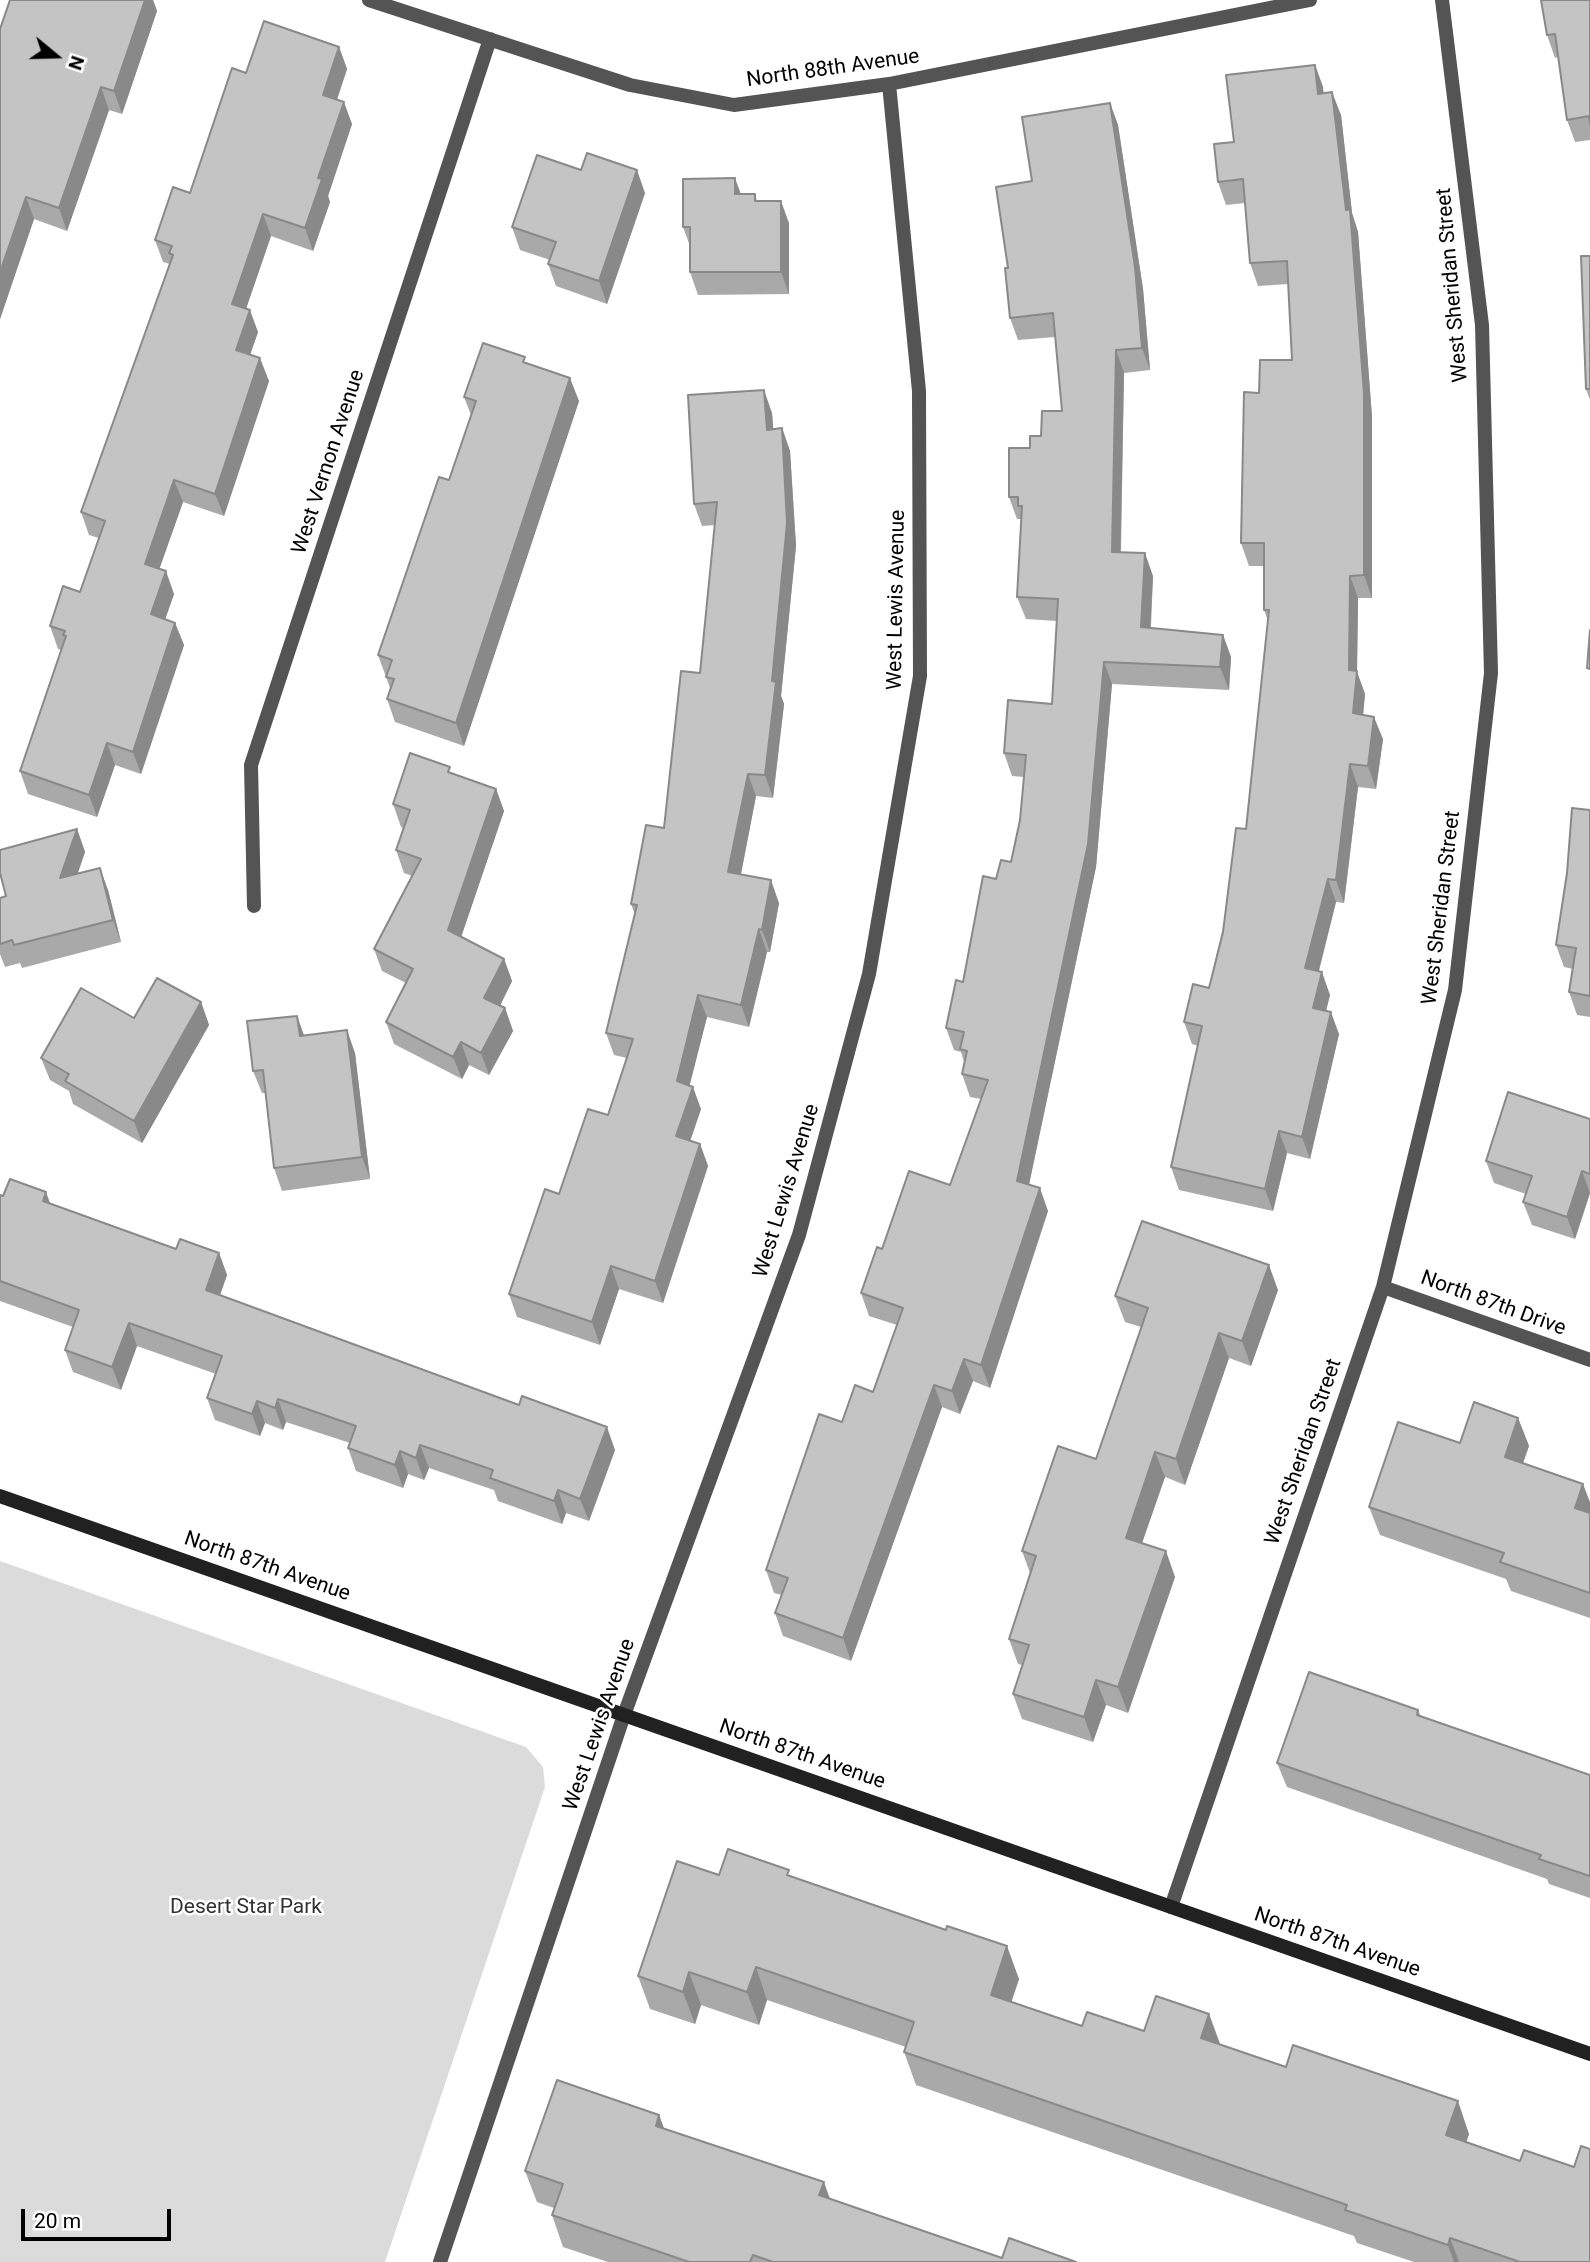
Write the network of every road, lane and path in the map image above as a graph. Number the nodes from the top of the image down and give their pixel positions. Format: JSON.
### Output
{"nodes":[{"id":1,"x":369,"y":0,"type":"edge"},
{"id":2,"x":1310,"y":0,"type":"edge"},
{"id":3,"x":1441,"y":0,"type":"edge"},
{"id":4,"x":490,"y":39,"type":"junction"},
{"id":5,"x":889,"y":84,"type":"junction"},
{"id":6,"x":254,"y":906,"type":"dead end"},
{"id":7,"x":1383,"y":1287,"type":"junction"},
{"id":8,"x":1590,"y":1360,"type":"edge"},
{"id":9,"x":0,"y":1496,"type":"edge"},
{"id":10,"x":624,"y":1715,"type":"junction"},
{"id":11,"x":1171,"y":1907,"type":"junction"},
{"id":12,"x":1590,"y":2054,"type":"edge"},
{"id":13,"x":440,"y":2262,"type":"edge"}],
"edges":[{"from":1,"to":4,"type":"street","name":"North 88th Avenue"},
{"from":2,"to":5,"type":"street","name":"North 88th Avenue"},
{"from":3,"to":7,"type":"street","name":"West Sheridan Street"},
{"from":4,"to":5,"type":"street","name":"North 88th Avenue"},
{"from":4,"to":6,"type":"street","name":"West Vernon Avenue"},
{"from":5,"to":10,"type":"street","name":"West Lewis Avenue"},
{"from":7,"to":8,"type":"street","name":"North 87th Drive"},
{"from":7,"to":11,"type":"street","name":"West Sheridan Street"},
{"from":9,"to":10,"type":"street","name":"North 87th Avenue"},
{"from":10,"to":11,"type":"street","name":"North 87th Avenue"},
{"from":10,"to":13,"type":"street","name":"West Lewis Avenue"},
{"from":11,"to":12,"type":"street","name":"North 87th Avenue"}]}
